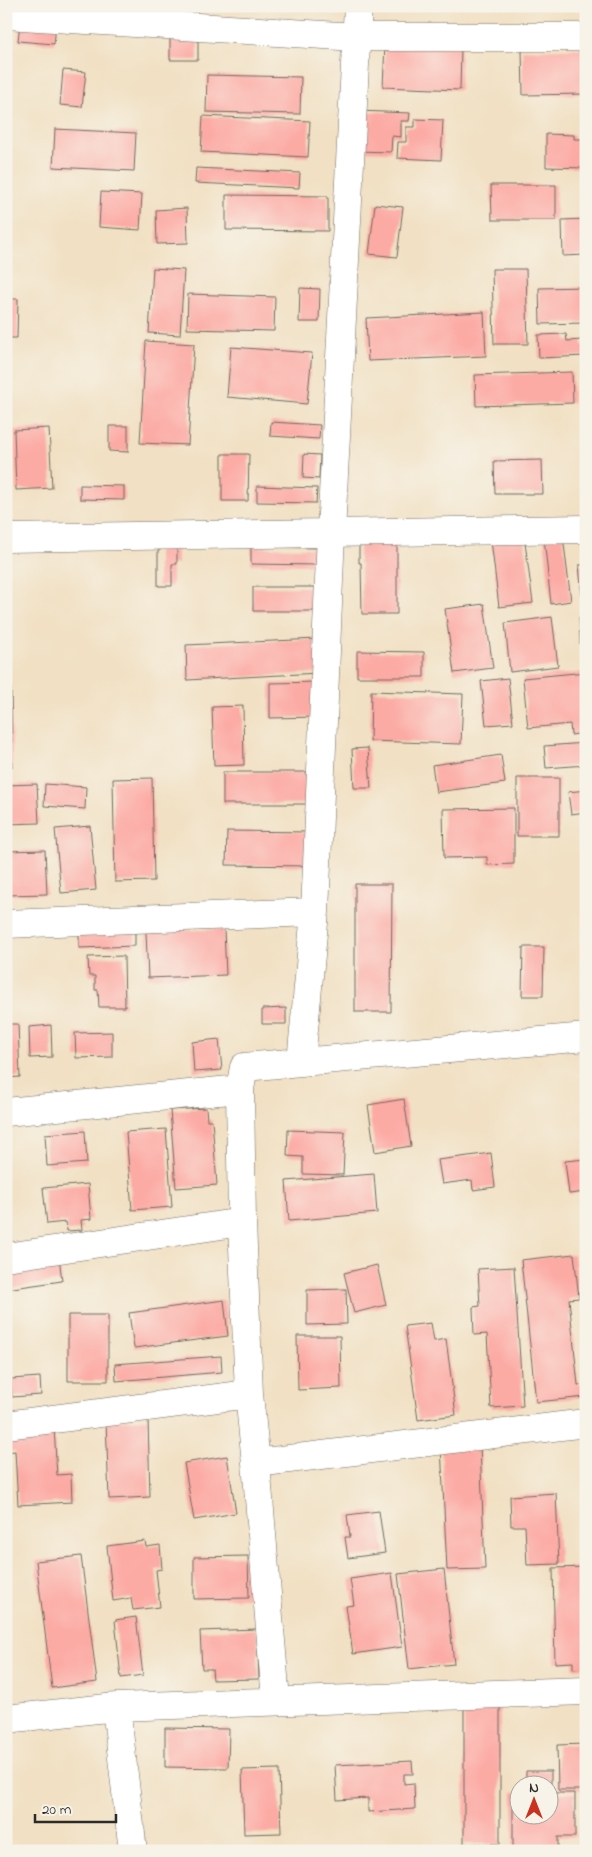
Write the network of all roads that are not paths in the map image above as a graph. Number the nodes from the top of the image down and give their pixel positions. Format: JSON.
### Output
{"nodes":[{"id":1,"x":358,"y":6,"type":"edge"},
{"id":2,"x":6,"y":15,"type":"edge"},
{"id":3,"x":356,"y":37,"type":"junction"},
{"id":4,"x":586,"y":37,"type":"edge"},
{"id":5,"x":586,"y":529,"type":"edge"},
{"id":6,"x":331,"y":533,"type":"junction"},
{"id":7,"x":6,"y":538,"type":"edge"},
{"id":8,"x":315,"y":912,"type":"junction"},
{"id":9,"x":6,"y":924,"type":"edge"},
{"id":10,"x":586,"y":1037,"type":"edge"},
{"id":11,"x":301,"y":1062,"type":"junction"},
{"id":12,"x":240,"y":1089,"type":"junction"},
{"id":13,"x":6,"y":1112,"type":"edge"},
{"id":14,"x":242,"y":1222,"type":"junction"},
{"id":15,"x":6,"y":1257,"type":"edge"},
{"id":16,"x":249,"y":1394,"type":"junction"},
{"id":17,"x":586,"y":1423,"type":"edge"},
{"id":18,"x":6,"y":1425,"type":"edge"},
{"id":19,"x":256,"y":1463,"type":"junction"},
{"id":20,"x":586,"y":1691,"type":"edge"},
{"id":21,"x":276,"y":1700,"type":"junction"},
{"id":22,"x":116,"y":1707,"type":"junction"},
{"id":23,"x":6,"y":1719,"type":"edge"},
{"id":24,"x":133,"y":1851,"type":"edge"}],
"edges":[{"from":1,"to":3,"type":"street"},
{"from":2,"to":3,"type":"street"},
{"from":3,"to":4,"type":"street"},
{"from":3,"to":6,"type":"street"},
{"from":5,"to":6,"type":"street"},
{"from":6,"to":7,"type":"street"},
{"from":6,"to":8,"type":"street"},
{"from":8,"to":9,"type":"street"},
{"from":8,"to":11,"type":"street"},
{"from":10,"to":11,"type":"street"},
{"from":11,"to":12,"type":"street"},
{"from":12,"to":13,"type":"street"},
{"from":12,"to":14,"type":"street"},
{"from":14,"to":15,"type":"street"},
{"from":14,"to":16,"type":"street"},
{"from":16,"to":18,"type":"street"},
{"from":16,"to":19,"type":"street"},
{"from":17,"to":19,"type":"street"},
{"from":19,"to":21,"type":"street"},
{"from":20,"to":21,"type":"street"},
{"from":21,"to":22,"type":"street"},
{"from":22,"to":23,"type":"street"},
{"from":22,"to":24,"type":"street"}]}
